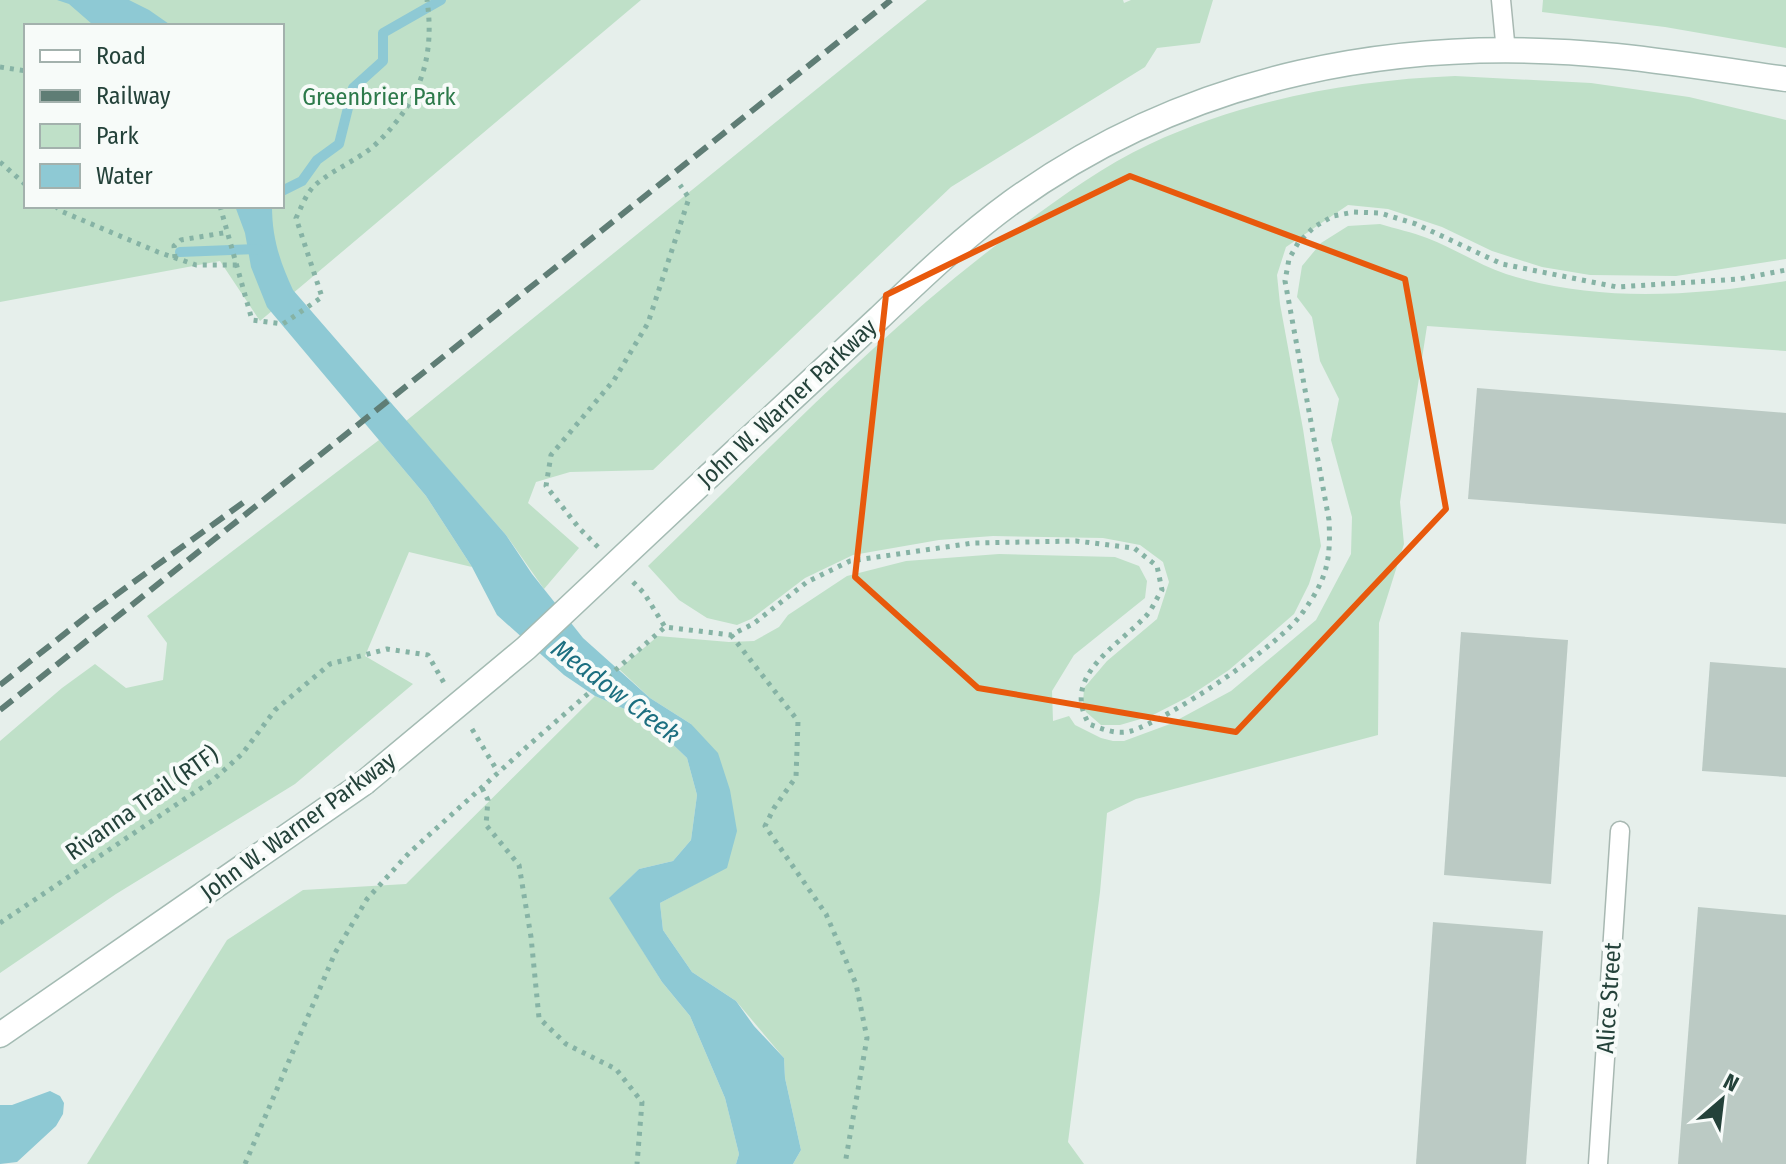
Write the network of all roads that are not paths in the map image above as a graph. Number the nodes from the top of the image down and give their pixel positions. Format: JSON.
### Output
{"nodes":[{"id":1,"x":1501,"y":0,"type":"edge"},
{"id":2,"x":1506,"y":52,"type":"junction"},
{"id":3,"x":1690,"y":66,"type":"junction"},
{"id":4,"x":1786,"y":79,"type":"edge"},
{"id":5,"x":1786,"y":88,"type":"edge"},
{"id":6,"x":1620,"y":831,"type":"dead end"},
{"id":7,"x":0,"y":1035,"type":"edge"},
{"id":8,"x":1598,"y":1164,"type":"edge"}],
"edges":[{"from":1,"to":2,"type":"lane"},
{"from":2,"to":3,"type":"main road","name":"John W. Warner Parkway"},
{"from":2,"to":7,"type":"main road","name":"John W. Warner Parkway","bridge":true},
{"from":3,"to":4,"type":"main road","name":"John W. Warner Parkway"},
{"from":3,"to":5,"type":"main road","name":"John W. Warner Parkway"},
{"from":6,"to":8,"type":"lane","name":"Alice Street"}]}
